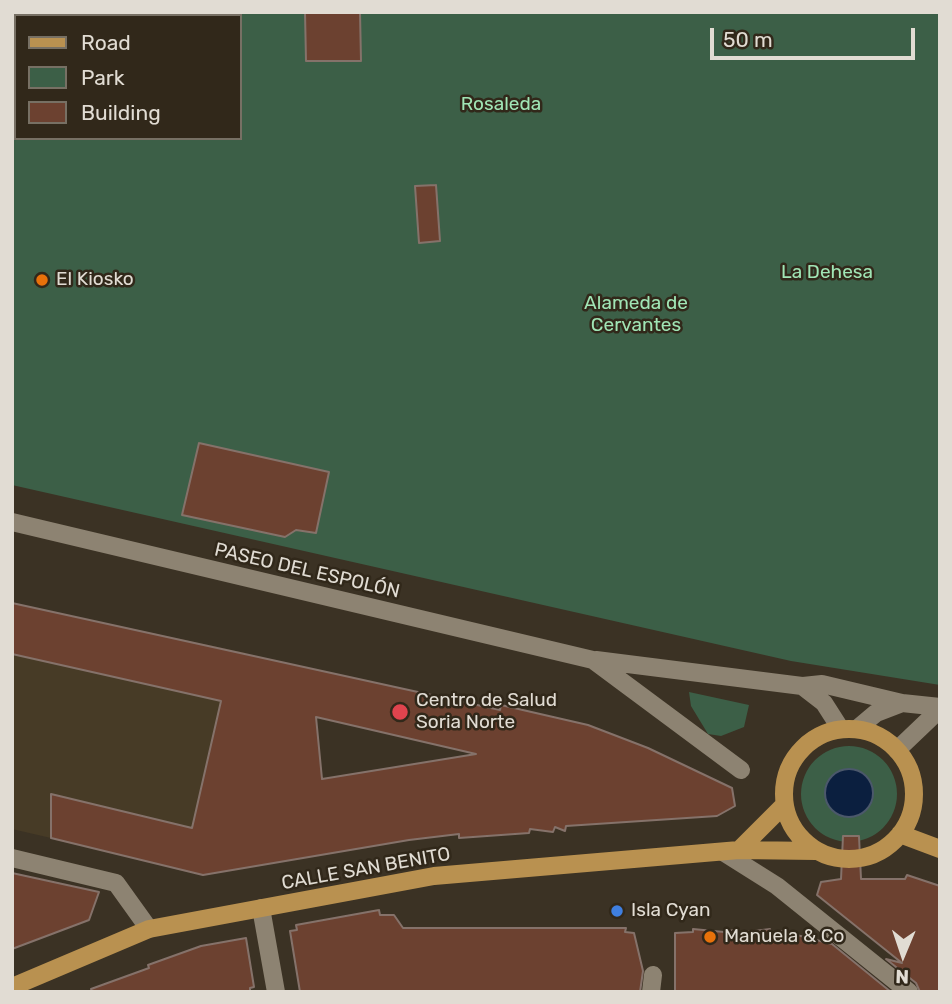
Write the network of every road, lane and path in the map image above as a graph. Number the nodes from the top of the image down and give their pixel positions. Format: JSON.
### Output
{"nodes":[{"id":1,"x":12,"y":523,"type":"edge"},
{"id":2,"x":593,"y":660,"type":"junction"},
{"id":3,"x":802,"y":686,"type":"junction"},
{"id":4,"x":902,"y":703,"type":"junction"},
{"id":5,"x":940,"y":708,"type":"edge"},
{"id":6,"x":849,"y":728,"type":"junction"},
{"id":7,"x":897,"y":750,"type":"junction"},
{"id":8,"x":741,"y":770,"type":"dead end"},
{"id":9,"x":784,"y":805,"type":"junction"},
{"id":10,"x":900,"y":834,"type":"junction"},
{"id":11,"x":940,"y":849,"type":"edge"},
{"id":12,"x":731,"y":851,"type":"junction"},
{"id":13,"x":816,"y":851,"type":"junction"},
{"id":14,"x":12,"y":858,"type":"edge"},
{"id":15,"x":261,"y":908,"type":"junction"},
{"id":16,"x":149,"y":929,"type":"junction"},
{"id":17,"x":12,"y":987,"type":"edge"},
{"id":18,"x":276,"y":992,"type":"edge"},
{"id":19,"x":909,"y":992,"type":"edge"}],
"edges":[{"from":1,"to":2,"type":"street","name":"PASEO DEL ESPOLÓN"},
{"from":2,"to":3,"type":"street","name":"PASEO DEL ESPOLÓN"},
{"from":2,"to":8,"type":"street","name":"PASEO DEL ESPOLÓN"},
{"from":3,"to":4,"type":"street","name":"PASEO DEL ESPOLÓN"},
{"from":3,"to":6,"type":"street"},
{"from":4,"to":5,"type":"street","name":"PASEO DEL ESPOLÓN"},
{"from":4,"to":6,"type":"street"},
{"from":5,"to":7,"type":"street"},
{"from":6,"to":7,"type":"main road"},
{"from":6,"to":9,"type":"main road"},
{"from":7,"to":10,"type":"main road"},
{"from":9,"to":12,"type":"main road"},
{"from":9,"to":13,"type":"main road"},
{"from":10,"to":11,"type":"main road"},
{"from":10,"to":13,"type":"main road"},
{"from":12,"to":13,"type":"main road","name":"CALLE SAN BENITO"},
{"from":12,"to":15,"type":"main road","name":"CALLE SAN BENITO"},
{"from":12,"to":19,"type":"street"},
{"from":14,"to":16,"type":"street"},
{"from":15,"to":16,"type":"main road","name":"CALLE SAN BENITO"},
{"from":15,"to":18,"type":"street"},
{"from":16,"to":17,"type":"main road","name":"CALLE SAN BENITO"}]}
